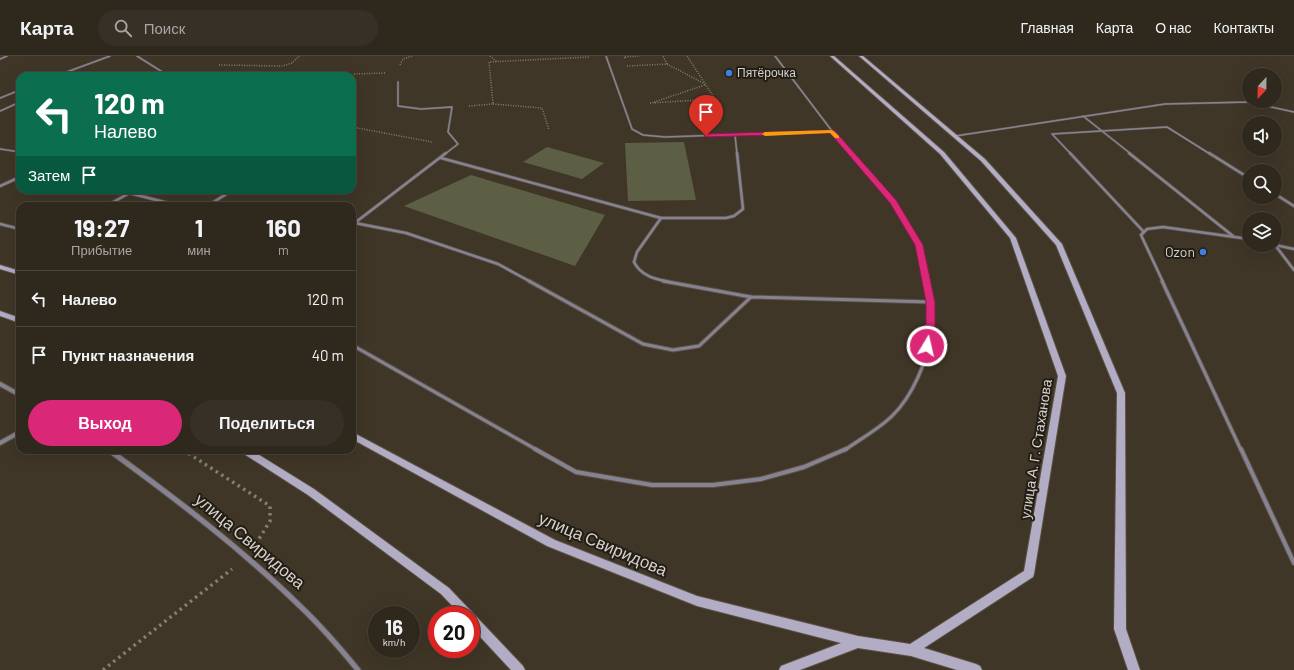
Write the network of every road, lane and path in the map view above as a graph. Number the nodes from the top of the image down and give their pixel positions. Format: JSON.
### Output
{"nodes":[{"id":1,"x":7,"y":56,"type":"edge"},
{"id":2,"x":110,"y":56,"type":"edge"},
{"id":3,"x":136,"y":56,"type":"edge"},
{"id":4,"x":299,"y":56,"type":"edge"},
{"id":5,"x":490,"y":56,"type":"edge"},
{"id":6,"x":607,"y":56,"type":"edge"},
{"id":7,"x":639,"y":56,"type":"edge"},
{"id":8,"x":663,"y":56,"type":"edge"},
{"id":9,"x":687,"y":56,"type":"edge"},
{"id":10,"x":775,"y":56,"type":"edge"},
{"id":11,"x":832,"y":56,"type":"edge"},
{"id":12,"x":861,"y":56,"type":"edge"},
{"id":13,"x":0,"y":59,"type":"edge"},
{"id":14,"x":498,"y":62,"type":"junction"},
{"id":15,"x":667,"y":64,"type":"junction"},
{"id":16,"x":212,"y":65,"type":"dead end"},
{"id":17,"x":628,"y":66,"type":"junction"},
{"id":18,"x":610,"y":67,"type":"junction"},
{"id":19,"x":67,"y":72,"type":"edge"},
{"id":20,"x":162,"y":72,"type":"edge"},
{"id":21,"x":392,"y":72,"type":"dead end"},
{"id":22,"x":356,"y":74,"type":"edge"},
{"id":23,"x":398,"y":82,"type":"dead end"},
{"id":24,"x":705,"y":85,"type":"junction"},
{"id":25,"x":16,"y":92,"type":"edge"},
{"id":26,"x":0,"y":98,"type":"edge"},
{"id":27,"x":16,"y":104,"type":"edge"},
{"id":28,"x":493,"y":104,"type":"junction"},
{"id":29,"x":452,"y":107,"type":"junction"},
{"id":30,"x":0,"y":111,"type":"edge"},
{"id":31,"x":1294,"y":112,"type":"edge"},
{"id":32,"x":1083,"y":116,"type":"junction"},
{"id":33,"x":356,"y":128,"type":"edge"},
{"id":34,"x":549,"y":130,"type":"dead end"},
{"id":35,"x":832,"y":131,"type":"junction"},
{"id":36,"x":1101,"y":131,"type":"junction"},
{"id":37,"x":734,"y":135,"type":"junction"},
{"id":38,"x":955,"y":136,"type":"junction"},
{"id":39,"x":456,"y":146,"type":"junction"},
{"id":40,"x":0,"y":149,"type":"edge"},
{"id":41,"x":16,"y":151,"type":"edge"},
{"id":42,"x":441,"y":158,"type":"junction"},
{"id":43,"x":1242,"y":174,"type":"edge"},
{"id":44,"x":16,"y":179,"type":"edge"},
{"id":45,"x":0,"y":186,"type":"edge"},
{"id":46,"x":127,"y":194,"type":"edge"},
{"id":47,"x":133,"y":194,"type":"edge"},
{"id":48,"x":226,"y":194,"type":"edge"},
{"id":49,"x":1282,"y":198,"type":"edge"},
{"id":50,"x":113,"y":202,"type":"edge"},
{"id":51,"x":164,"y":202,"type":"edge"},
{"id":52,"x":214,"y":202,"type":"edge"},
{"id":53,"x":1294,"y":206,"type":"edge"},
{"id":54,"x":661,"y":218,"type":"junction"},
{"id":55,"x":356,"y":223,"type":"joint"},
{"id":56,"x":0,"y":224,"type":"edge"},
{"id":57,"x":16,"y":228,"type":"edge"},
{"id":58,"x":1143,"y":232,"type":"junction"},
{"id":59,"x":1234,"y":236,"type":"junction"},
{"id":60,"x":1242,"y":238,"type":"edge"},
{"id":61,"x":1282,"y":246,"type":"edge"},
{"id":62,"x":1294,"y":249,"type":"edge"},
{"id":63,"x":1280,"y":252,"type":"edge"},
{"id":64,"x":0,"y":267,"type":"edge"},
{"id":65,"x":1294,"y":270,"type":"edge"},
{"id":66,"x":16,"y":272,"type":"edge"},
{"id":67,"x":751,"y":297,"type":"junction"},
{"id":68,"x":930,"y":302,"type":"junction"},
{"id":69,"x":0,"y":313,"type":"edge"},
{"id":70,"x":16,"y":319,"type":"edge"},
{"id":71,"x":356,"y":347,"type":"edge"},
{"id":72,"x":0,"y":384,"type":"edge"},
{"id":73,"x":16,"y":393,"type":"edge"},
{"id":74,"x":16,"y":434,"type":"edge"},
{"id":75,"x":356,"y":437,"type":"edge"},
{"id":76,"x":0,"y":443,"type":"edge"},
{"id":77,"x":114,"y":454,"type":"edge"},
{"id":78,"x":190,"y":454,"type":"edge"},
{"id":79,"x":250,"y":454,"type":"edge"},
{"id":80,"x":246,"y":558,"type":"junction"},
{"id":81,"x":1294,"y":563,"type":"edge"},
{"id":82,"x":459,"y":606,"type":"edge"},
{"id":83,"x":480,"y":628,"type":"edge"},
{"id":84,"x":858,"y":642,"type":"junction"},
{"id":85,"x":911,"y":650,"type":"junction"},
{"id":86,"x":103,"y":670,"type":"edge"},
{"id":87,"x":358,"y":670,"type":"edge"},
{"id":88,"x":520,"y":670,"type":"edge"},
{"id":89,"x":785,"y":670,"type":"edge"},
{"id":90,"x":976,"y":670,"type":"edge"},
{"id":91,"x":1134,"y":670,"type":"edge"}],
"edges":[{"from":1,"to":13,"type":"lane"},
{"from":2,"to":19,"type":"lane"},
{"from":3,"to":20,"type":"lane"},
{"from":4,"to":16,"type":"path"},
{"from":5,"to":14,"type":"path"},
{"from":6,"to":14,"type":"path"},
{"from":6,"to":18,"type":"lane"},
{"from":7,"to":17,"type":"path"},
{"from":8,"to":15,"type":"path"},
{"from":9,"to":24,"type":"path"},
{"from":10,"to":35,"type":"lane"},
{"from":11,"to":85,"type":"main road","name":"улица А. Г. Стаханова"},
{"from":12,"to":38,"type":"main road"},
{"from":14,"to":28,"type":"path"},
{"from":15,"to":17,"type":"path"},
{"from":15,"to":24,"type":"path"},
{"from":17,"to":18,"type":"path"},
{"from":18,"to":37,"type":"lane"},
{"from":21,"to":22,"type":"path"},
{"from":23,"to":29,"type":"lane"},
{"from":24,"to":24,"type":"path"},
{"from":25,"to":26,"type":"lane"},
{"from":27,"to":30,"type":"lane"},
{"from":28,"to":29,"type":"path"},
{"from":28,"to":34,"type":"path"},
{"from":29,"to":39,"type":"lane"},
{"from":31,"to":32,"type":"lane"},
{"from":32,"to":36,"type":"lane"},
{"from":32,"to":38,"type":"lane"},
{"from":33,"to":39,"type":"path"},
{"from":35,"to":37,"type":"lane"},
{"from":35,"to":68,"type":"lane"},
{"from":36,"to":43,"type":"lane"},
{"from":36,"to":58,"type":"lane"},
{"from":36,"to":59,"type":"lane"},
{"from":37,"to":54,"type":"lane"},
{"from":38,"to":91,"type":"main road"},
{"from":39,"to":42,"type":"lane"},
{"from":40,"to":41,"type":"lane"},
{"from":42,"to":54,"type":"lane"},
{"from":42,"to":55,"type":"lane"},
{"from":44,"to":45,"type":"lane"},
{"from":46,"to":50,"type":"lane"},
{"from":47,"to":51,"type":"lane"},
{"from":48,"to":52,"type":"lane"},
{"from":49,"to":53,"type":"lane"},
{"from":54,"to":67,"type":"lane"},
{"from":55,"to":67,"type":"lane"},
{"from":56,"to":57,"type":"lane"},
{"from":58,"to":59,"type":"lane"},
{"from":58,"to":81,"type":"lane"},
{"from":59,"to":60,"type":"lane"},
{"from":61,"to":62,"type":"lane"},
{"from":63,"to":65,"type":"lane"},
{"from":64,"to":66,"type":"main road"},
{"from":67,"to":68,"type":"lane"},
{"from":68,"to":71,"type":"lane"},
{"from":69,"to":70,"type":"main road"},
{"from":72,"to":73,"type":"street"},
{"from":74,"to":76,"type":"street"},
{"from":75,"to":84,"type":"main road","name":"улица Свиридова"},
{"from":77,"to":80,"type":"street","name":"улица Свиридова"},
{"from":78,"to":80,"type":"path"},
{"from":79,"to":82,"type":"main road"},
{"from":80,"to":86,"type":"path"},
{"from":80,"to":87,"type":"street","name":"улица Свиридова"},
{"from":83,"to":88,"type":"main road"},
{"from":84,"to":85,"type":"main road","name":"улица Свиридова"},
{"from":84,"to":89,"type":"main road"},
{"from":85,"to":90,"type":"main road","name":"улица Свиридова"}]}
